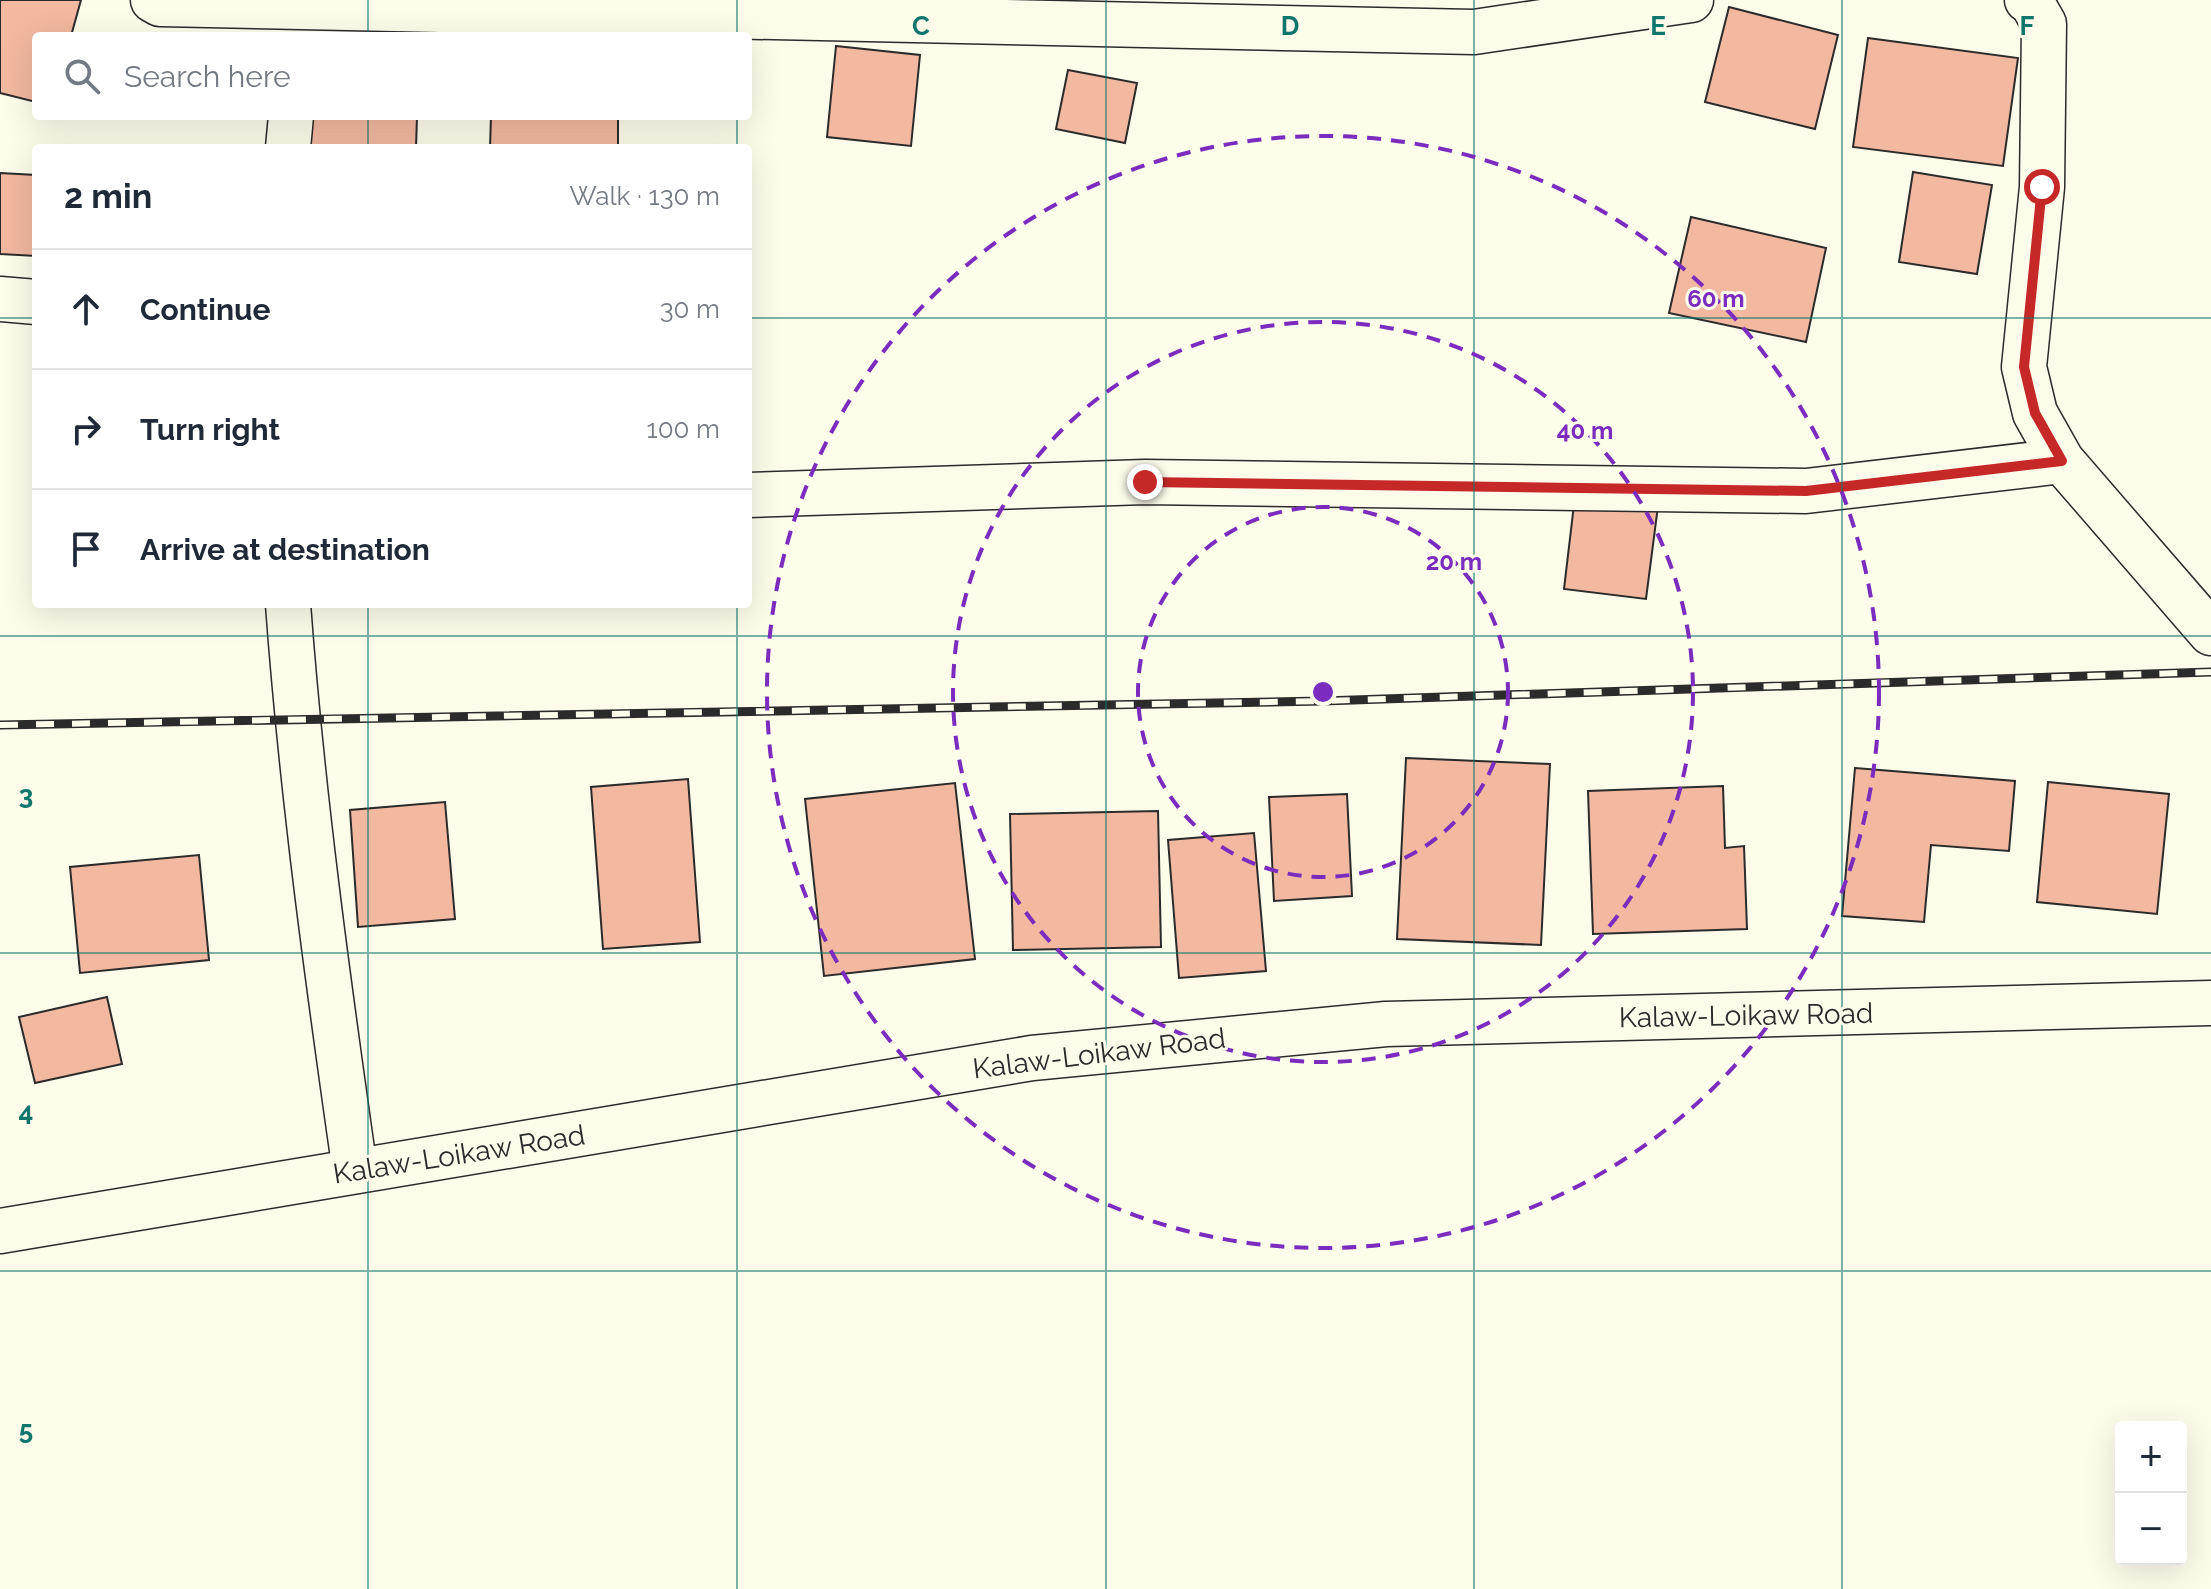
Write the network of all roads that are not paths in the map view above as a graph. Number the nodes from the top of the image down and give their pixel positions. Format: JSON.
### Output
{"nodes":[{"id":1,"x":153,"y":0,"type":"edge"},
{"id":2,"x":1691,"y":0,"type":"edge"},
{"id":3,"x":2027,"y":0,"type":"edge"},
{"id":4,"x":301,"y":22,"type":"edge"},
{"id":5,"x":291,"y":120,"type":"edge"},
{"id":6,"x":288,"y":144,"type":"edge"},
{"id":7,"x":0,"y":299,"type":"edge"},
{"id":8,"x":32,"y":302,"type":"edge"},
{"id":9,"x":2062,"y":461,"type":"junction"},
{"id":10,"x":752,"y":495,"type":"edge"},
{"id":11,"x":288,"y":608,"type":"edge"},
{"id":12,"x":2211,"y":633,"type":"edge"},
{"id":13,"x":2211,"y":1003,"type":"edge"},
{"id":14,"x":355,"y":1171,"type":"junction"},
{"id":15,"x":0,"y":1231,"type":"edge"}],
"edges":[{"from":1,"to":4,"type":"street"},
{"from":2,"to":4,"type":"street"},
{"from":3,"to":9,"type":"street"},
{"from":5,"to":6,"type":"street"},
{"from":7,"to":8,"type":"street"},
{"from":9,"to":10,"type":"street"},
{"from":9,"to":12,"type":"street"},
{"from":11,"to":14,"type":"street"},
{"from":13,"to":14,"type":"street","name":"Kalaw-Loikaw Road"},
{"from":14,"to":15,"type":"street","name":"Kalaw-Loikaw Road"}]}
